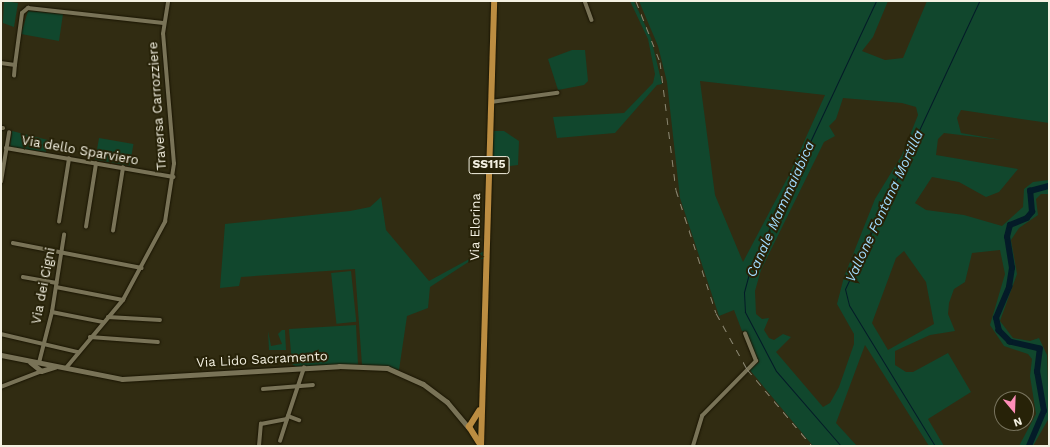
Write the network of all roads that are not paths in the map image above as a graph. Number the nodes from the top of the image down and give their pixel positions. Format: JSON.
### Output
{"nodes":[{"id":1,"x":168,"y":1,"type":"edge"},
{"id":2,"x":494,"y":1,"type":"edge"},
{"id":3,"x":585,"y":1,"type":"edge"},
{"id":4,"x":592,"y":20,"type":"dead end"},
{"id":5,"x":163,"y":23,"type":"junction"},
{"id":6,"x":1,"y":63,"type":"edge"},
{"id":7,"x":15,"y":64,"type":"junction"},
{"id":8,"x":14,"y":76,"type":"dead end"},
{"id":9,"x":557,"y":93,"type":"dead end"},
{"id":10,"x":491,"y":102,"type":"junction"},
{"id":11,"x":9,"y":133,"type":"dead end"},
{"id":12,"x":6,"y":148,"type":"junction"},
{"id":13,"x":69,"y":159,"type":"junction"},
{"id":14,"x":96,"y":164,"type":"junction"},
{"id":15,"x":123,"y":168,"type":"junction"},
{"id":16,"x":174,"y":177,"type":"junction"},
{"id":17,"x":1,"y":182,"type":"edge"},
{"id":18,"x":59,"y":222,"type":"dead end"},
{"id":19,"x":86,"y":227,"type":"dead end"},
{"id":20,"x":113,"y":231,"type":"dead end"},
{"id":21,"x":64,"y":235,"type":"dead end"},
{"id":22,"x":13,"y":243,"type":"dead end"},
{"id":23,"x":61,"y":252,"type":"junction"},
{"id":24,"x":142,"y":268,"type":"junction"},
{"id":25,"x":23,"y":277,"type":"dead end"},
{"id":26,"x":56,"y":285,"type":"junction"},
{"id":27,"x":123,"y":300,"type":"junction"},
{"id":28,"x":52,"y":312,"type":"junction"},
{"id":29,"x":108,"y":317,"type":"junction"},
{"id":30,"x":160,"y":320,"type":"dead end"},
{"id":31,"x":103,"y":322,"type":"junction"},
{"id":32,"x":1,"y":334,"type":"edge"},
{"id":33,"x":745,"y":334,"type":"dead end"},
{"id":34,"x":90,"y":337,"type":"junction"},
{"id":35,"x":158,"y":342,"type":"dead end"},
{"id":36,"x":42,"y":344,"type":"junction"},
{"id":37,"x":78,"y":352,"type":"junction"},
{"id":38,"x":1,"y":355,"type":"edge"},
{"id":39,"x":40,"y":367,"type":"junction"},
{"id":40,"x":304,"y":368,"type":"junction"},
{"id":41,"x":66,"y":369,"type":"junction"},
{"id":42,"x":313,"y":385,"type":"dead end"},
{"id":43,"x":1,"y":386,"type":"edge"},
{"id":44,"x":298,"y":386,"type":"junction"},
{"id":45,"x":263,"y":389,"type":"dead end"},
{"id":46,"x":482,"y":405,"type":"junction"},
{"id":47,"x":454,"y":412,"type":"junction"},
{"id":48,"x":287,"y":418,"type":"junction"},
{"id":49,"x":299,"y":420,"type":"dead end"},
{"id":50,"x":472,"y":420,"type":"junction"},
{"id":51,"x":481,"y":426,"type":"junction"},
{"id":52,"x":471,"y":430,"type":"junction"},
{"id":53,"x":280,"y":441,"type":"dead end"},
{"id":54,"x":259,"y":446,"type":"edge"},
{"id":55,"x":481,"y":446,"type":"edge"},
{"id":56,"x":694,"y":446,"type":"edge"}],
"edges":[{"from":1,"to":5,"type":"street","name":"Traversa Carrozziere"},
{"from":2,"to":10,"type":"main road","name":"Via Elorina","number":"SS115"},
{"from":3,"to":4,"type":"street"},
{"from":5,"to":7,"type":"street"},
{"from":5,"to":16,"type":"street","name":"Traversa Carrozziere"},
{"from":6,"to":7,"type":"street"},
{"from":7,"to":8,"type":"street"},
{"from":9,"to":10,"type":"street"},
{"from":10,"to":46,"type":"main road","name":"Via Elorina","number":"SS115"},
{"from":11,"to":12,"type":"street"},
{"from":12,"to":13,"type":"street","name":"Via dello Sparviero"},
{"from":12,"to":17,"type":"street"},
{"from":13,"to":14,"type":"street","name":"Via dello Sparviero"},
{"from":13,"to":18,"type":"street"},
{"from":14,"to":15,"type":"street","name":"Via dello Sparviero"},
{"from":14,"to":19,"type":"street"},
{"from":15,"to":16,"type":"street","name":"Via dello Sparviero"},
{"from":15,"to":20,"type":"street"},
{"from":16,"to":24,"type":"street","name":"Traversa Carrozziere"},
{"from":21,"to":23,"type":"street","name":"Via dei Cigni"},
{"from":22,"to":23,"type":"street"},
{"from":23,"to":24,"type":"street"},
{"from":23,"to":26,"type":"street","name":"Via dei Cigni"},
{"from":24,"to":27,"type":"street","name":"Traversa Carrozziere"},
{"from":25,"to":26,"type":"street"},
{"from":26,"to":27,"type":"street"},
{"from":26,"to":28,"type":"street","name":"Via dei Cigni"},
{"from":27,"to":29,"type":"street","name":"Traversa Carrozziere"},
{"from":28,"to":31,"type":"street"},
{"from":28,"to":36,"type":"street","name":"Via dei Cigni"},
{"from":29,"to":30,"type":"street"},
{"from":29,"to":31,"type":"street","name":"Traversa Carrozziere"},
{"from":31,"to":34,"type":"street","name":"Traversa Carrozziere"},
{"from":32,"to":36,"type":"street"},
{"from":33,"to":56,"type":"street"},
{"from":34,"to":35,"type":"street"},
{"from":34,"to":37,"type":"street","name":"Traversa Carrozziere"},
{"from":36,"to":37,"type":"street"},
{"from":36,"to":39,"type":"street","name":"Via dei Cigni"},
{"from":37,"to":41,"type":"street","name":"Traversa Carrozziere"},
{"from":38,"to":39,"type":"street"},
{"from":39,"to":41,"type":"street","name":"Via Lido Sacramento"},
{"from":39,"to":43,"type":"street"},
{"from":40,"to":41,"type":"street","name":"Via Lido Sacramento"},
{"from":40,"to":44,"type":"street"},
{"from":40,"to":47,"type":"street","name":"Via Lido Sacramento"},
{"from":42,"to":44,"type":"street"},
{"from":44,"to":45,"type":"street"},
{"from":44,"to":48,"type":"street"},
{"from":46,"to":50,"type":"main road"},
{"from":46,"to":51,"type":"main road","name":"Via Elorina"},
{"from":47,"to":50,"type":"street"},
{"from":47,"to":52,"type":"street"},
{"from":48,"to":49,"type":"street"},
{"from":48,"to":53,"type":"street"},
{"from":48,"to":54,"type":"street"},
{"from":50,"to":51,"type":"main road"},
{"from":50,"to":52,"type":"main road"},
{"from":51,"to":52,"type":"main road"},
{"from":51,"to":55,"type":"main road","name":"Via Elorina"},
{"from":52,"to":55,"type":"main road"}]}
